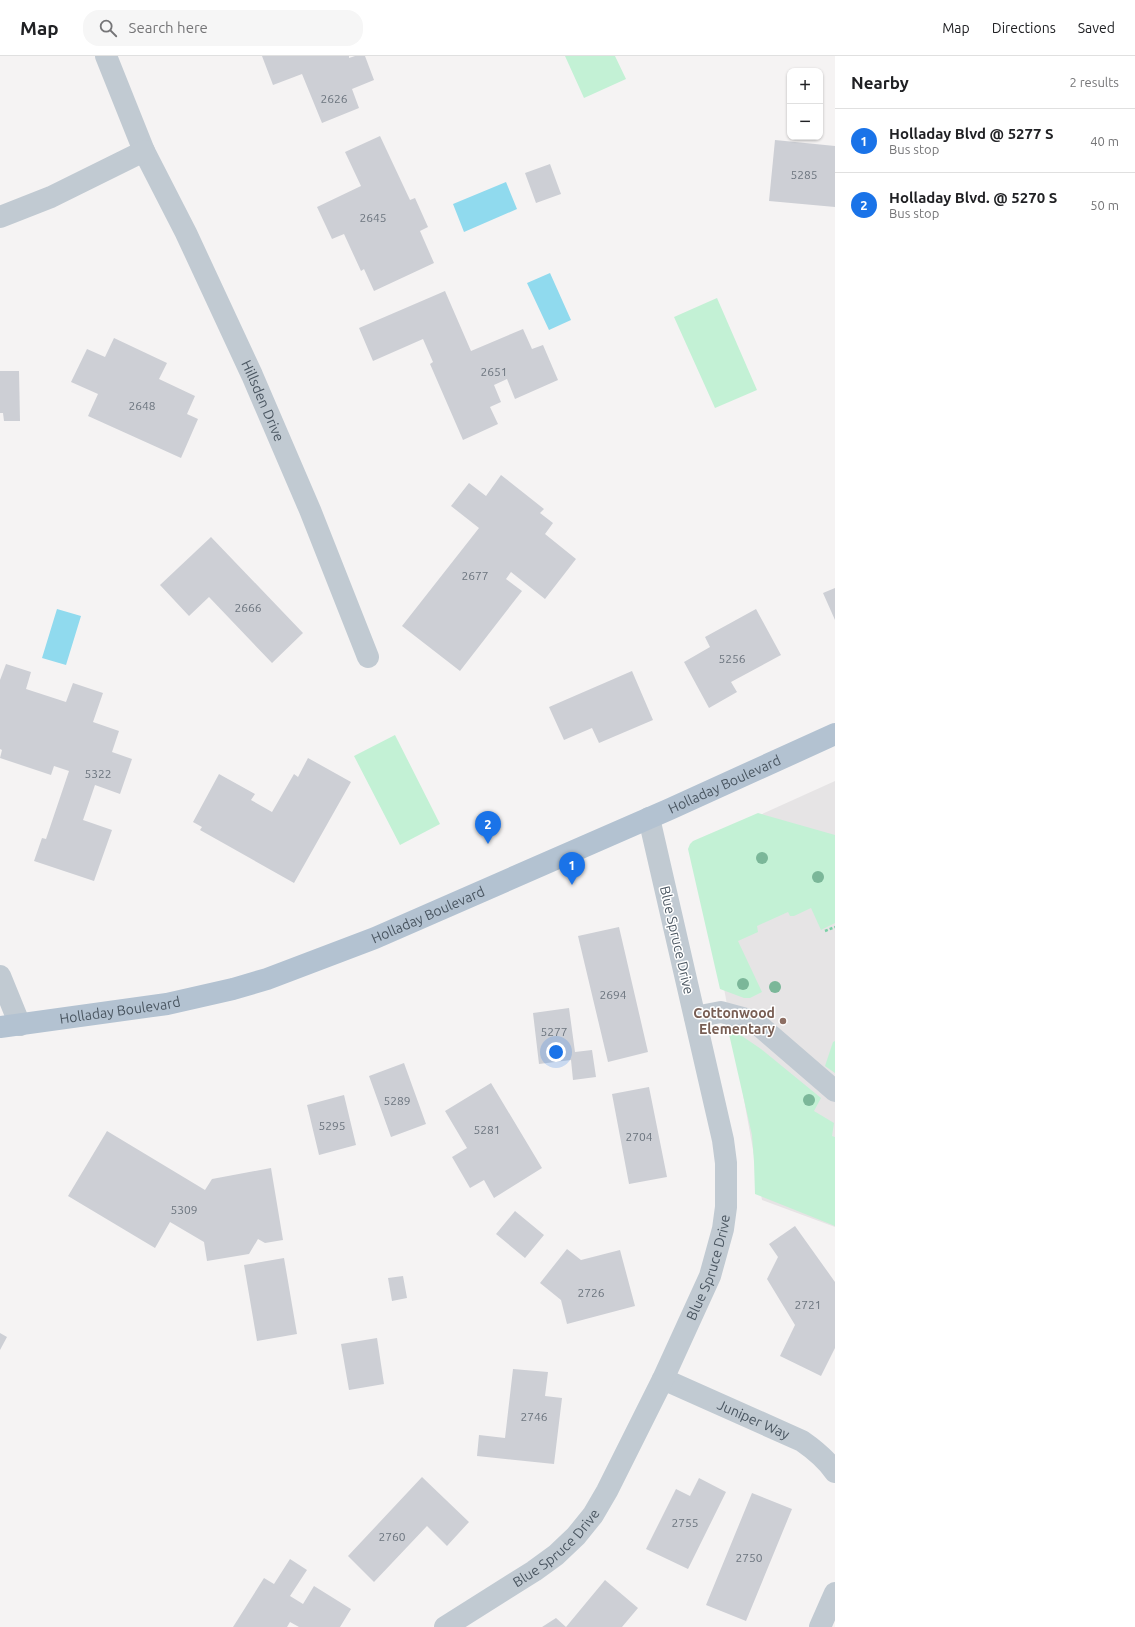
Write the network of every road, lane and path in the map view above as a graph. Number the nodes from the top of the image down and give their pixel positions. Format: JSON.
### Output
{"nodes":[{"id":1,"x":106,"y":56,"type":"edge"},
{"id":2,"x":144,"y":151,"type":"junction"},
{"id":3,"x":0,"y":217,"type":"edge"},
{"id":4,"x":368,"y":657,"type":"dead end"},
{"id":5,"x":835,"y":734,"type":"edge"},
{"id":6,"x":649,"y":818,"type":"junction"},
{"id":7,"x":835,"y":927,"type":"edge"},
{"id":8,"x":825,"y":931,"type":"dead end"},
{"id":9,"x":0,"y":976,"type":"edge"},
{"id":10,"x":695,"y":1017,"type":"junction"},
{"id":11,"x":10,"y":1026,"type":"edge"},
{"id":12,"x":835,"y":1091,"type":"edge"},
{"id":13,"x":663,"y":1379,"type":"junction"},
{"id":14,"x":835,"y":1472,"type":"edge"},
{"id":15,"x":835,"y":1593,"type":"edge"},
{"id":16,"x":445,"y":1627,"type":"edge"},
{"id":17,"x":820,"y":1627,"type":"edge"}],
"edges":[{"from":1,"to":2,"type":"street","name":"Hillsden Drive"},
{"from":2,"to":3,"type":"street"},
{"from":2,"to":4,"type":"street","name":"Hillsden Drive"},
{"from":5,"to":6,"type":"main road","name":"Holladay Boulevard"},
{"from":6,"to":10,"type":"street","name":"Blue Spruce Drive"},
{"from":6,"to":11,"type":"main road","name":"Holladay Boulevard"},
{"from":7,"to":8,"type":"path"},
{"from":9,"to":11,"type":"street"},
{"from":10,"to":12,"type":"street"},
{"from":10,"to":13,"type":"street","name":"Blue Spruce Drive"},
{"from":13,"to":14,"type":"street","name":"Juniper Way"},
{"from":13,"to":16,"type":"street","name":"Blue Spruce Drive"},
{"from":15,"to":17,"type":"street"}]}
